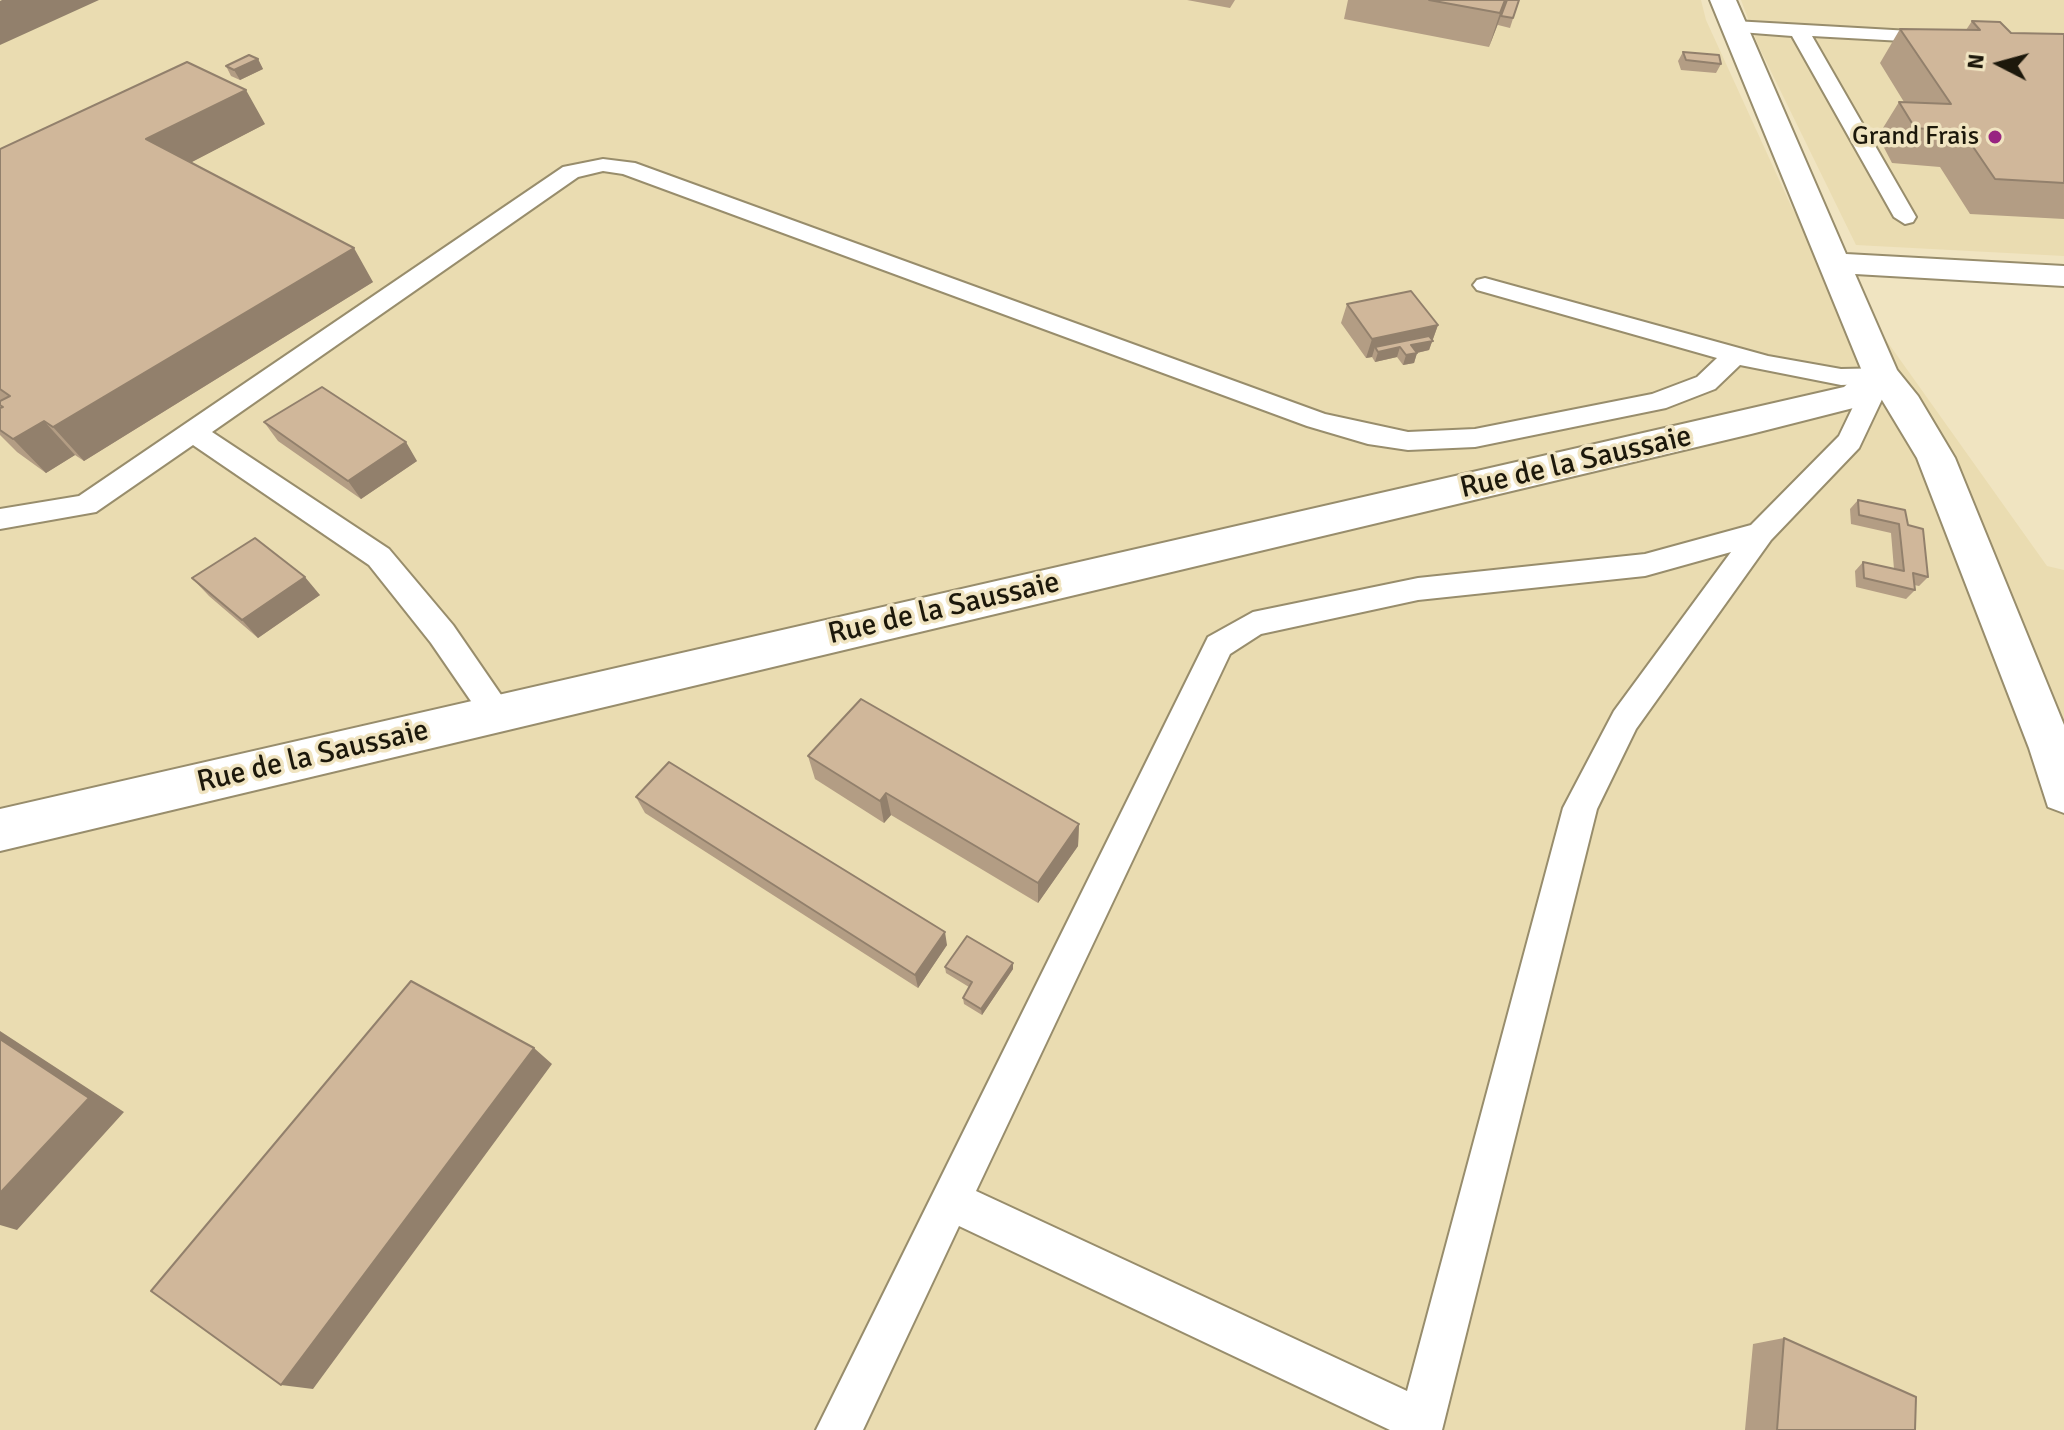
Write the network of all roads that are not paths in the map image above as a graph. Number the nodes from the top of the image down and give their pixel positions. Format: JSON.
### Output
{"nodes":[{"id":1,"x":1729,"y":14,"type":"edge"},
{"id":2,"x":1799,"y":31,"type":"junction"},
{"id":3,"x":1956,"y":38,"type":"edge"},
{"id":4,"x":1905,"y":217,"type":"dead end"},
{"id":5,"x":1834,"y":263,"type":"junction"},
{"id":6,"x":2064,"y":276,"type":"edge"},
{"id":7,"x":1485,"y":285,"type":"dead end"},
{"id":8,"x":1736,"y":354,"type":"junction"},
{"id":9,"x":1881,"y":374,"type":"junction"},
{"id":10,"x":193,"y":432,"type":"junction"},
{"id":11,"x":0,"y":519,"type":"edge"},
{"id":12,"x":1761,"y":533,"type":"junction"},
{"id":13,"x":497,"y":714,"type":"junction"},
{"id":14,"x":2064,"y":793,"type":"edge"},
{"id":15,"x":0,"y":830,"type":"edge"},
{"id":16,"x":950,"y":1200,"type":"junction"},
{"id":17,"x":1420,"y":1425,"type":"edge"},
{"id":18,"x":839,"y":1430,"type":"edge"}],
"edges":[{"from":1,"to":2,"type":"lane"},
{"from":1,"to":5,"type":"street"},
{"from":2,"to":3,"type":"lane"},
{"from":2,"to":4,"type":"lane"},
{"from":5,"to":6,"type":"street"},
{"from":5,"to":9,"type":"street"},
{"from":7,"to":8,"type":"lane"},
{"from":8,"to":9,"type":"lane"},
{"from":8,"to":10,"type":"lane"},
{"from":9,"to":12,"type":"lane"},
{"from":9,"to":13,"type":"street","name":"Rue de la Saussaie"},
{"from":9,"to":14,"type":"street"},
{"from":10,"to":11,"type":"lane"},
{"from":10,"to":13,"type":"lane"},
{"from":12,"to":16,"type":"lane"},
{"from":12,"to":17,"type":"lane"},
{"from":13,"to":15,"type":"street","name":"Rue de la Saussaie"},
{"from":16,"to":17,"type":"lane"},
{"from":16,"to":18,"type":"lane"}]}
